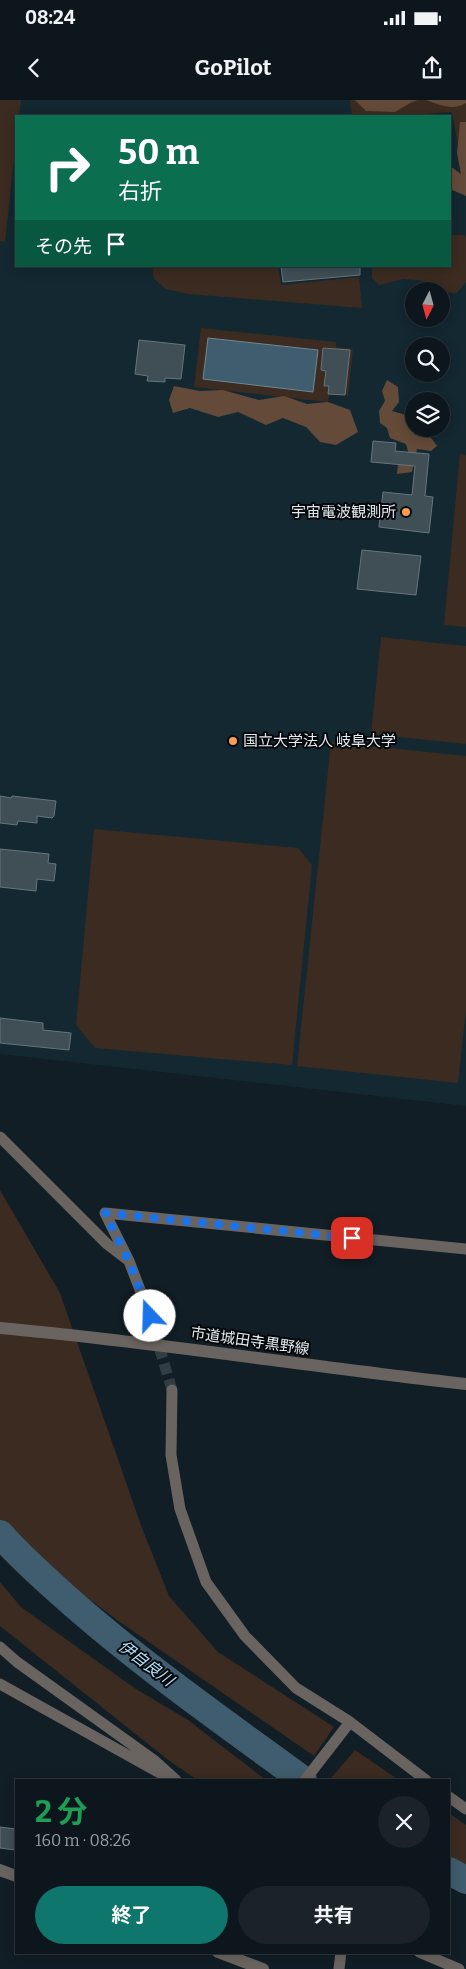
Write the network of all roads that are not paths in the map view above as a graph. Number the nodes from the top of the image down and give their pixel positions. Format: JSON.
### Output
{"nodes":[{"id":1,"x":0,"y":1137,"type":"edge"},
{"id":2,"x":466,"y":1249,"type":"edge"},
{"id":3,"x":129,"y":1261,"type":"junction"},
{"id":4,"x":150,"y":1316,"type":"tunnel mouth"},
{"id":5,"x":0,"y":1328,"type":"edge"},
{"id":6,"x":466,"y":1384,"type":"edge"},
{"id":7,"x":172,"y":1390,"type":"tunnel mouth"},
{"id":8,"x":0,"y":1647,"type":"edge"},
{"id":9,"x":0,"y":1684,"type":"edge"},
{"id":10,"x":350,"y":1722,"type":"junction"},
{"id":11,"x":172,"y":1779,"type":"edge"},
{"id":12,"x":173,"y":1779,"type":"edge"},
{"id":13,"x":306,"y":1779,"type":"edge"},
{"id":14,"x":425,"y":1779,"type":"edge"},
{"id":15,"x":450,"y":1798,"type":"edge"},
{"id":16,"x":466,"y":1809,"type":"edge"},
{"id":17,"x":0,"y":1870,"type":"edge"},
{"id":18,"x":15,"y":1876,"type":"edge"},
{"id":19,"x":221,"y":1954,"type":"edge"},
{"id":20,"x":341,"y":1954,"type":"edge"},
{"id":21,"x":424,"y":1954,"type":"edge"},
{"id":22,"x":238,"y":1964,"type":"edge"},
{"id":23,"x":263,"y":1969,"type":"edge"},
{"id":24,"x":340,"y":1969,"type":"edge"},
{"id":25,"x":458,"y":1969,"type":"edge"}],
"edges":[{"from":1,"to":3,"type":"street"},
{"from":2,"to":3,"type":"street"},
{"from":3,"to":4,"type":"street"},
{"from":5,"to":6,"type":"street","name":"市道城田寺黒野線"},
{"from":7,"to":10,"type":"street"},
{"from":8,"to":12,"type":"street"},
{"from":9,"to":11,"type":"street"},
{"from":10,"to":13,"type":"street"},
{"from":10,"to":14,"type":"street"},
{"from":15,"to":16,"type":"street"},
{"from":17,"to":18,"type":"street"},
{"from":19,"to":22,"type":"street"},
{"from":20,"to":24,"type":"street"},
{"from":21,"to":25,"type":"street"},
{"from":22,"to":23,"type":"street"}]}
